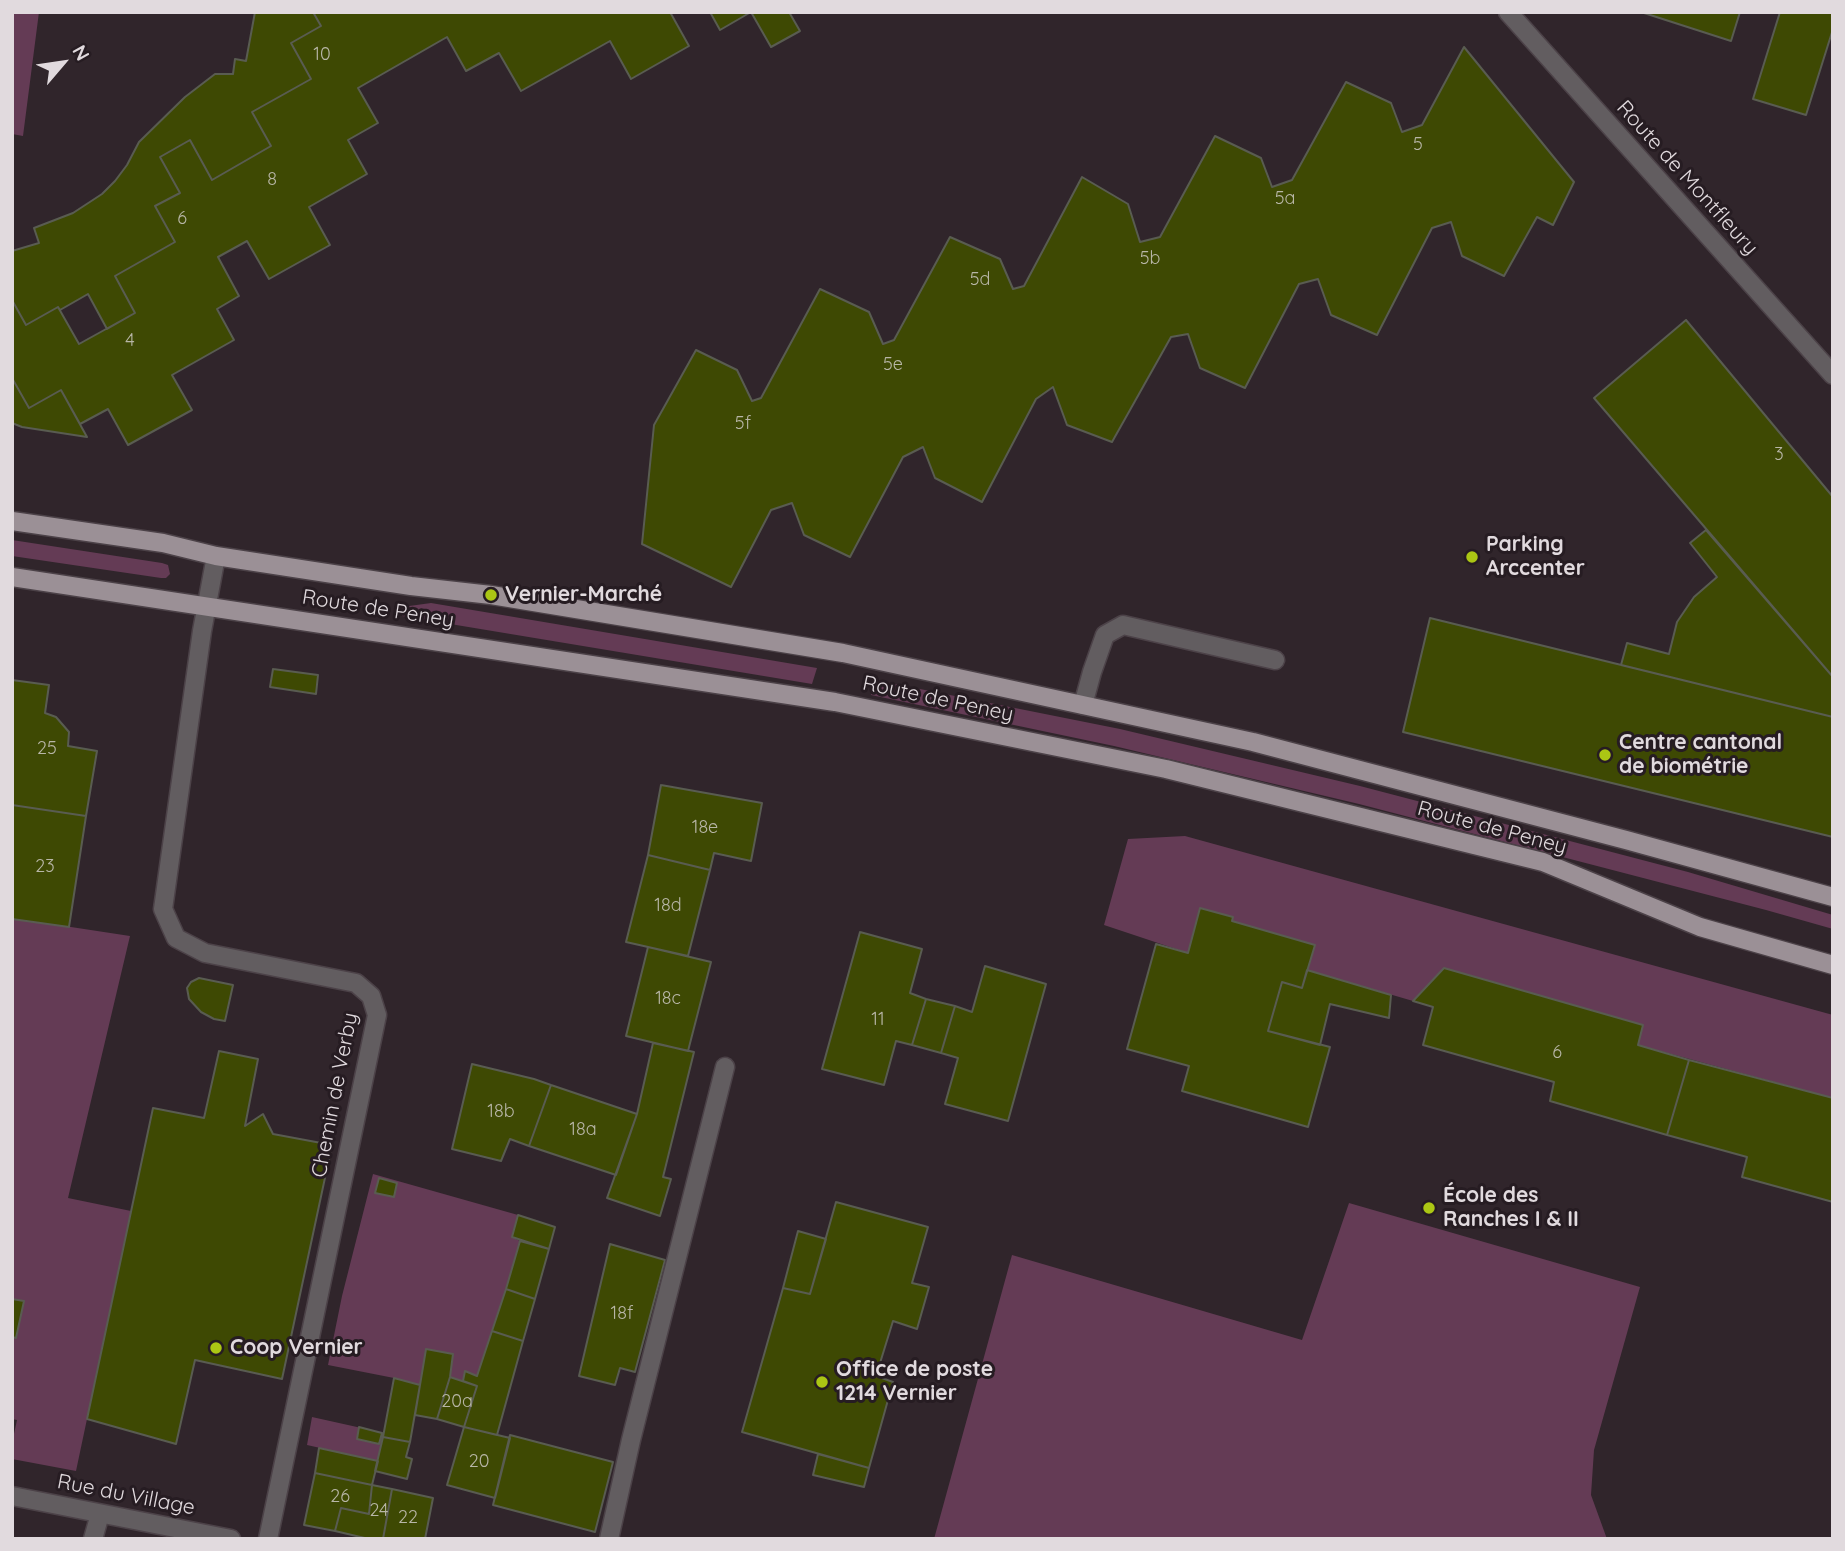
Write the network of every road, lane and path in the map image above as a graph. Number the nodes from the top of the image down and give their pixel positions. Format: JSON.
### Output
{"nodes":[{"id":1,"x":1508,"y":12,"type":"edge"},
{"id":2,"x":1833,"y":375,"type":"edge"},
{"id":3,"x":12,"y":521,"type":"edge"},
{"id":4,"x":216,"y":556,"type":"junction"},
{"id":5,"x":12,"y":577,"type":"edge"},
{"id":6,"x":207,"y":605,"type":"junction"},
{"id":7,"x":1275,"y":660,"type":"dead end"},
{"id":8,"x":1083,"y":705,"type":"junction"},
{"id":9,"x":1833,"y":897,"type":"edge"},
{"id":10,"x":1833,"y":965,"type":"edge"},
{"id":11,"x":725,"y":1067,"type":"dead end"},
{"id":12,"x":12,"y":1496,"type":"edge"},
{"id":13,"x":100,"y":1514,"type":"junction"},
{"id":14,"x":93,"y":1539,"type":"edge"},
{"id":15,"x":231,"y":1539,"type":"edge"},
{"id":16,"x":268,"y":1539,"type":"edge"},
{"id":17,"x":609,"y":1539,"type":"edge"}],
"edges":[{"from":1,"to":2,"type":"street","name":"Route de Montfleury"},
{"from":3,"to":4,"type":"main road","name":"Route de Peney"},
{"from":4,"to":6,"type":"street","name":"Chemin de Verby"},
{"from":4,"to":8,"type":"main road","name":"Route de Peney"},
{"from":5,"to":6,"type":"main road","name":"Route de Peney"},
{"from":6,"to":10,"type":"main road","name":"Route de Peney"},
{"from":6,"to":16,"type":"street","name":"Chemin de Verby"},
{"from":7,"to":8,"type":"street"},
{"from":8,"to":9,"type":"main road","name":"Route de Peney"},
{"from":11,"to":17,"type":"street"},
{"from":12,"to":13,"type":"street","name":"Rue du Village"},
{"from":13,"to":14,"type":"street"},
{"from":13,"to":15,"type":"street","name":"Rue du Village"}]}
